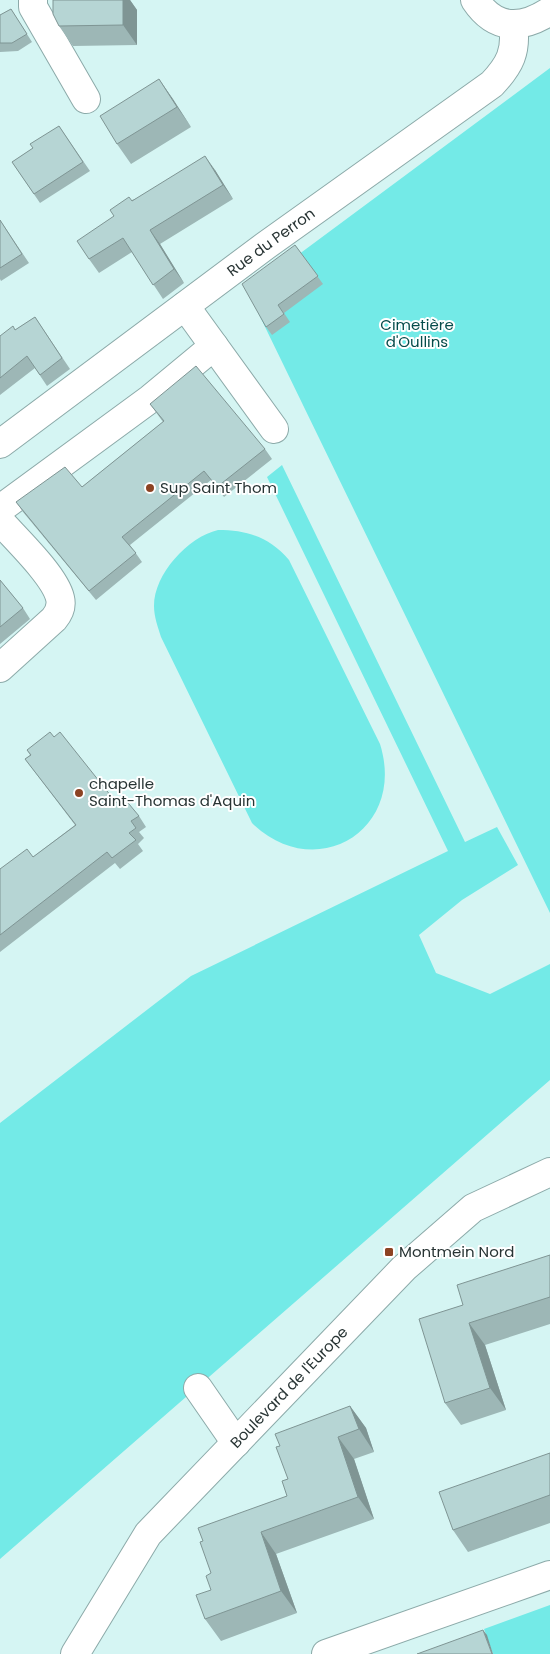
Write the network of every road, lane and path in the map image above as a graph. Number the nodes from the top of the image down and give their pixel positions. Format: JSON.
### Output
{"nodes":[{"id":1,"x":33,"y":0,"type":"edge"},
{"id":2,"x":475,"y":0,"type":"edge"},
{"id":3,"x":541,"y":10,"type":"edge"},
{"id":4,"x":513,"y":25,"type":"junction"},
{"id":5,"x":86,"y":99,"type":"dead end"},
{"id":6,"x":186,"y":306,"type":"junction"},
{"id":7,"x":214,"y":346,"type":"junction"},
{"id":8,"x":274,"y":429,"type":"dead end"},
{"id":9,"x":0,"y":444,"type":"edge"},
{"id":10,"x":0,"y":509,"type":"edge"},
{"id":11,"x":0,"y":521,"type":"edge"},
{"id":12,"x":0,"y":668,"type":"edge"},
{"id":13,"x":550,"y":1172,"type":"edge"},
{"id":14,"x":198,"y":1388,"type":"dead end"},
{"id":15,"x":236,"y":1444,"type":"junction"},
{"id":16,"x":550,"y":1575,"type":"edge"},
{"id":17,"x":75,"y":1654,"type":"edge"},
{"id":18,"x":326,"y":1654,"type":"edge"}],
"edges":[{"from":1,"to":5,"type":"street"},
{"from":2,"to":4,"type":"street"},
{"from":3,"to":4,"type":"street"},
{"from":4,"to":6,"type":"street","name":"Rue du Perron"},
{"from":6,"to":7,"type":"street"},
{"from":6,"to":9,"type":"street","name":"Rue du Perron"},
{"from":7,"to":8,"type":"street"},
{"from":7,"to":10,"type":"street"},
{"from":11,"to":12,"type":"street"},
{"from":13,"to":15,"type":"street","name":"Boulevard de l'Europe"},
{"from":14,"to":15,"type":"street"},
{"from":15,"to":17,"type":"street","name":"Boulevard de l'Europe"},
{"from":16,"to":18,"type":"street"}]}
